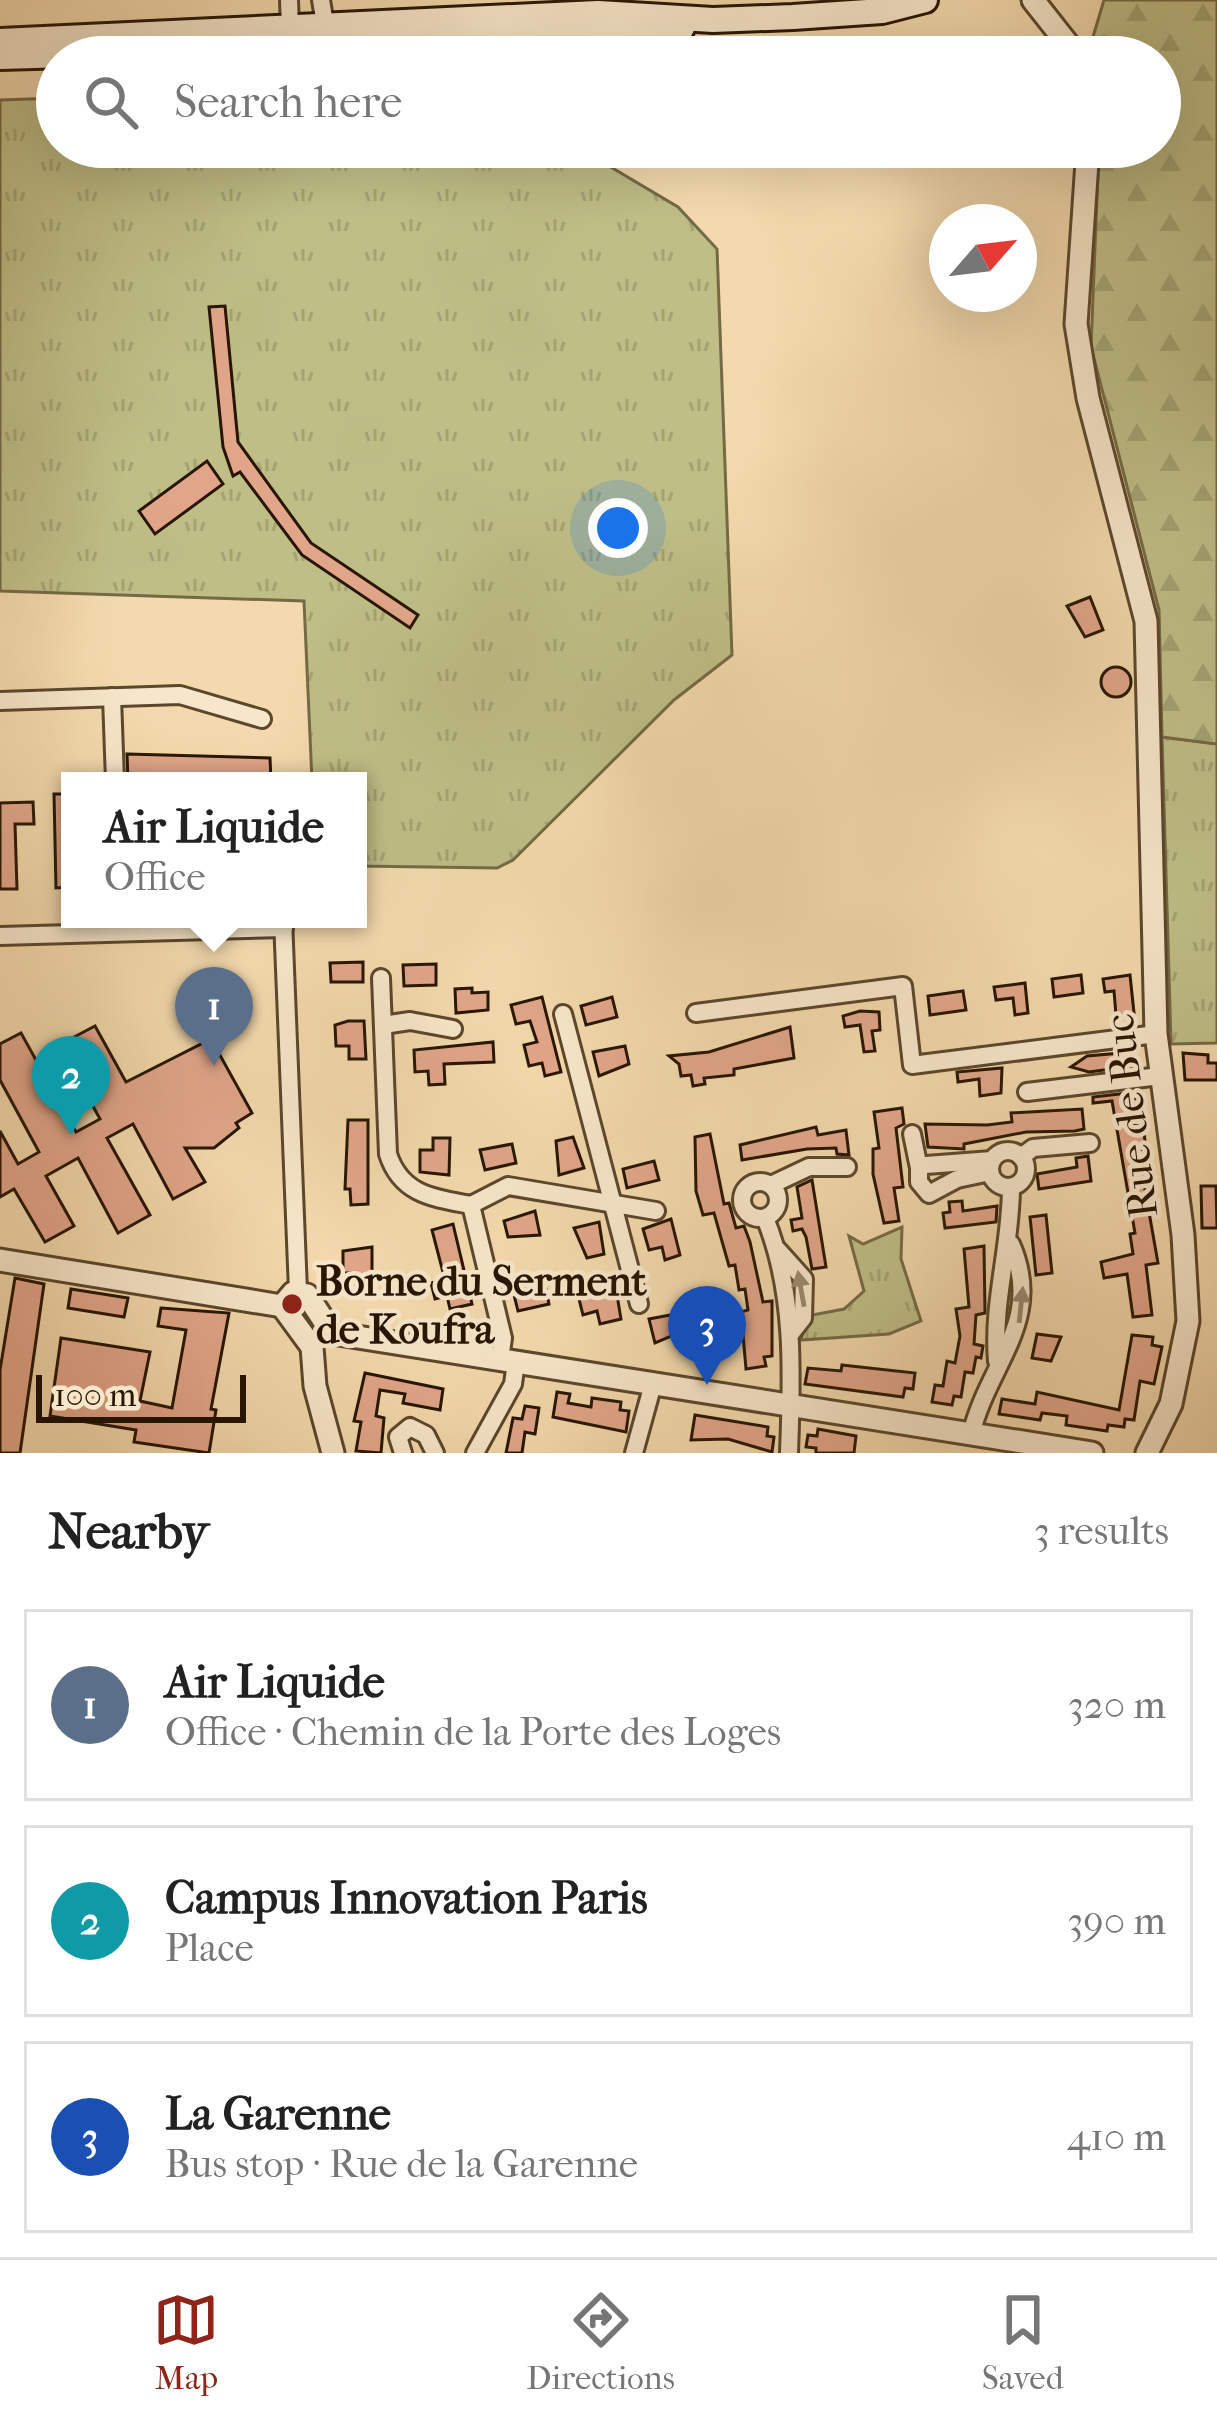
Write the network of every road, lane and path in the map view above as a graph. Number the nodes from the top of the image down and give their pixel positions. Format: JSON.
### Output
{"nodes":[{"id":1,"x":290,"y":0,"type":"edge"},
{"id":2,"x":925,"y":0,"type":"edge"},
{"id":3,"x":1033,"y":0,"type":"edge"},
{"id":4,"x":310,"y":27,"type":"edge"},
{"id":5,"x":137,"y":36,"type":"edge"},
{"id":6,"x":1061,"y":36,"type":"edge"},
{"id":7,"x":36,"y":41,"type":"edge"},
{"id":8,"x":2,"y":43,"type":"edge"},
{"id":9,"x":1087,"y":168,"type":"edge"},
{"id":10,"x":112,"y":697,"type":"junction"},
{"id":11,"x":0,"y":701,"type":"edge"},
{"id":12,"x":262,"y":719,"type":"dead end"},
{"id":13,"x":115,"y":772,"type":"edge"},
{"id":14,"x":96,"y":928,"type":"edge"},
{"id":15,"x":283,"y":928,"type":"edge"},
{"id":16,"x":0,"y":936,"type":"edge"},
{"id":17,"x":381,"y":978,"type":"dead end"},
{"id":18,"x":696,"y":1013,"type":"dead end"},
{"id":19,"x":563,"y":1014,"type":"dead end"},
{"id":20,"x":383,"y":1025,"type":"junction"},
{"id":21,"x":453,"y":1029,"type":"dead end"},
{"id":22,"x":1156,"y":1034,"type":"junction"},
{"id":23,"x":1160,"y":1076,"type":"junction"},
{"id":24,"x":1028,"y":1093,"type":"dead end"},
{"id":25,"x":912,"y":1134,"type":"dead end"},
{"id":26,"x":1090,"y":1143,"type":"dead end"},
{"id":27,"x":1021,"y":1157,"type":"junction"},
{"id":28,"x":991,"y":1166,"type":"junction"},
{"id":29,"x":847,"y":1167,"type":"dead end"},
{"id":30,"x":919,"y":1168,"type":"junction"},
{"id":31,"x":771,"y":1185,"type":"junction"},
{"id":32,"x":1011,"y":1187,"type":"junction"},
{"id":33,"x":611,"y":1204,"type":"junction"},
{"id":34,"x":471,"y":1205,"type":"junction"},
{"id":35,"x":656,"y":1211,"type":"dead end"},
{"id":36,"x":765,"y":1218,"type":"junction"},
{"id":37,"x":0,"y":1260,"type":"edge"},
{"id":38,"x":290,"y":1299,"type":"junction"},
{"id":39,"x":639,"y":1304,"type":"dead end"},
{"id":40,"x":332,"y":1333,"type":"junction"},
{"id":41,"x":313,"y":1347,"type":"junction"},
{"id":42,"x":508,"y":1360,"type":"junction"},
{"id":43,"x":653,"y":1384,"type":"junction"},
{"id":44,"x":789,"y":1407,"type":"junction"},
{"id":45,"x":971,"y":1435,"type":"junction"},
{"id":46,"x":631,"y":1452,"type":"edge"},
{"id":47,"x":333,"y":1453,"type":"edge"},
{"id":48,"x":403,"y":1453,"type":"edge"},
{"id":49,"x":435,"y":1453,"type":"edge"},
{"id":50,"x":475,"y":1453,"type":"edge"},
{"id":51,"x":789,"y":1453,"type":"edge"},
{"id":52,"x":1092,"y":1453,"type":"edge"},
{"id":53,"x":1148,"y":1453,"type":"edge"}],
"edges":[{"from":1,"to":4,"type":"street"},
{"from":2,"to":4,"type":"main road"},
{"from":3,"to":6,"type":"street"},
{"from":4,"to":5,"type":"main road"},
{"from":7,"to":8,"type":"main road"},
{"from":9,"to":22,"type":"street","name":"Rue de Buc"},
{"from":10,"to":11,"type":"street"},
{"from":10,"to":12,"type":"street"},
{"from":10,"to":13,"type":"street"},
{"from":14,"to":16,"type":"street"},
{"from":15,"to":38,"type":"street"},
{"from":17,"to":20,"type":"street"},
{"from":18,"to":22,"type":"street"},
{"from":19,"to":33,"type":"street"},
{"from":20,"to":21,"type":"street"},
{"from":20,"to":34,"type":"street"},
{"from":22,"to":23,"type":"street","name":"Rue de Buc"},
{"from":23,"to":24,"type":"street"},
{"from":23,"to":53,"type":"street","name":"Rue de Buc"},
{"from":25,"to":30,"type":"street"},
{"from":26,"to":27,"type":"street"},
{"from":27,"to":28,"type":"street"},
{"from":27,"to":32,"type":"street"},
{"from":28,"to":30,"type":"street"},
{"from":28,"to":30,"type":"street"},
{"from":28,"to":32,"type":"street"},
{"from":29,"to":31,"type":"street"},
{"from":31,"to":36,"type":"street"},
{"from":31,"to":36,"type":"street"},
{"from":32,"to":45,"type":"street"},
{"from":33,"to":34,"type":"street"},
{"from":33,"to":35,"type":"street"},
{"from":33,"to":39,"type":"street"},
{"from":34,"to":42,"type":"street"},
{"from":36,"to":44,"type":"street"},
{"from":37,"to":38,"type":"street"},
{"from":38,"to":40,"type":"street"},
{"from":38,"to":41,"type":"street"},
{"from":40,"to":41,"type":"street"},
{"from":40,"to":42,"type":"street"},
{"from":41,"to":47,"type":"street"},
{"from":42,"to":43,"type":"street"},
{"from":42,"to":50,"type":"street"},
{"from":43,"to":44,"type":"street"},
{"from":43,"to":46,"type":"street"},
{"from":44,"to":45,"type":"street"},
{"from":44,"to":51,"type":"street"},
{"from":45,"to":52,"type":"street"},
{"from":48,"to":49,"type":"street"}]}
